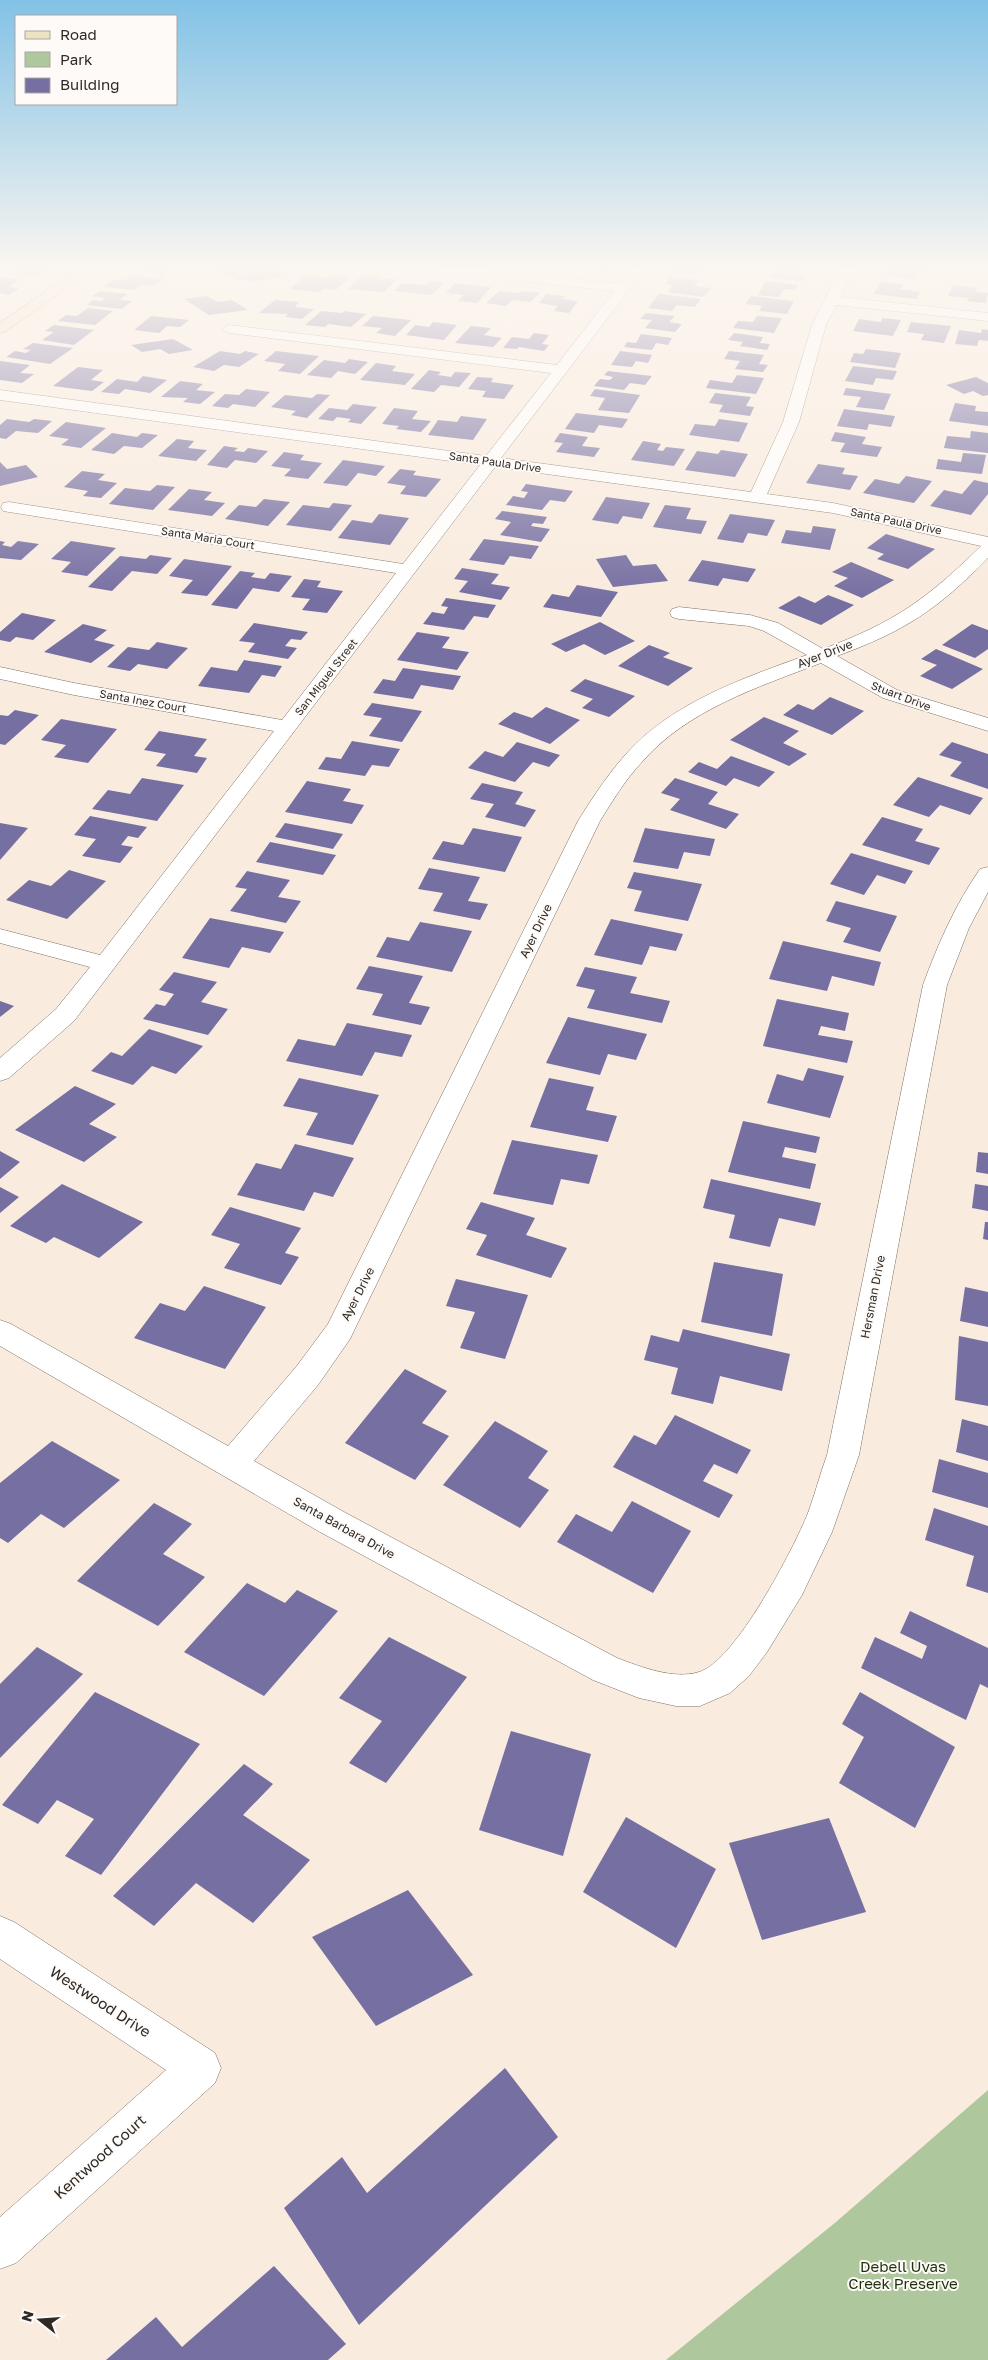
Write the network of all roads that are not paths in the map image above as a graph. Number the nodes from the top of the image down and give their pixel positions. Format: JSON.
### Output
{"nodes":[{"id":1,"x":555,"y":379,"type":"edge"},
{"id":2,"x":803,"y":379,"type":"edge"},
{"id":3,"x":0,"y":395,"type":"edge"},
{"id":4,"x":491,"y":462,"type":"junction"},
{"id":5,"x":757,"y":497,"type":"junction"},
{"id":6,"x":9,"y":507,"type":"dead end"},
{"id":7,"x":988,"y":542,"type":"edge"},
{"id":8,"x":988,"y":548,"type":"edge"},
{"id":9,"x":408,"y":570,"type":"junction"},
{"id":10,"x":679,"y":613,"type":"dead end"},
{"id":11,"x":822,"y":656,"type":"junction"},
{"id":12,"x":0,"y":672,"type":"edge"},
{"id":13,"x":988,"y":725,"type":"edge"},
{"id":14,"x":287,"y":727,"type":"junction"},
{"id":15,"x":988,"y":874,"type":"edge"},
{"id":16,"x":0,"y":936,"type":"edge"},
{"id":17,"x":106,"y":964,"type":"junction"},
{"id":18,"x":0,"y":1072,"type":"edge"},
{"id":19,"x":0,"y":1332,"type":"edge"},
{"id":20,"x":232,"y":1464,"type":"junction"},
{"id":21,"x":702,"y":1689,"type":"joint"},
{"id":22,"x":0,"y":1936,"type":"edge"},
{"id":23,"x":200,"y":2068,"type":"joint"},
{"id":24,"x":0,"y":2247,"type":"edge"}],
"edges":[{"from":1,"to":4,"type":"street","name":"San Miguel Street"},
{"from":2,"to":5,"type":"street"},
{"from":3,"to":4,"type":"street","name":"Santa Paula Drive"},
{"from":4,"to":5,"type":"street","name":"Santa Paula Drive"},
{"from":4,"to":9,"type":"street","name":"San Miguel Street"},
{"from":5,"to":7,"type":"street","name":"Santa Paula Drive"},
{"from":6,"to":9,"type":"street","name":"Santa Maria Court"},
{"from":8,"to":11,"type":"street","name":"Ayer Drive"},
{"from":9,"to":14,"type":"street","name":"San Miguel Street"},
{"from":10,"to":11,"type":"street","name":"Stuart Drive"},
{"from":11,"to":13,"type":"street","name":"Stuart Drive"},
{"from":11,"to":20,"type":"street","name":"Ayer Drive"},
{"from":12,"to":14,"type":"street","name":"Santa Inez Court"},
{"from":14,"to":17,"type":"street","name":"San Miguel Street"},
{"from":15,"to":21,"type":"street","name":"Hersman Drive"},
{"from":16,"to":17,"type":"street"},
{"from":17,"to":18,"type":"street","name":"San Miguel Street"},
{"from":19,"to":20,"type":"street","name":"Santa Barbara Drive"},
{"from":20,"to":21,"type":"street","name":"Santa Barbara Drive"},
{"from":22,"to":23,"type":"street","name":"Westwood Drive"},
{"from":23,"to":24,"type":"street","name":"Kentwood Court"}]}
